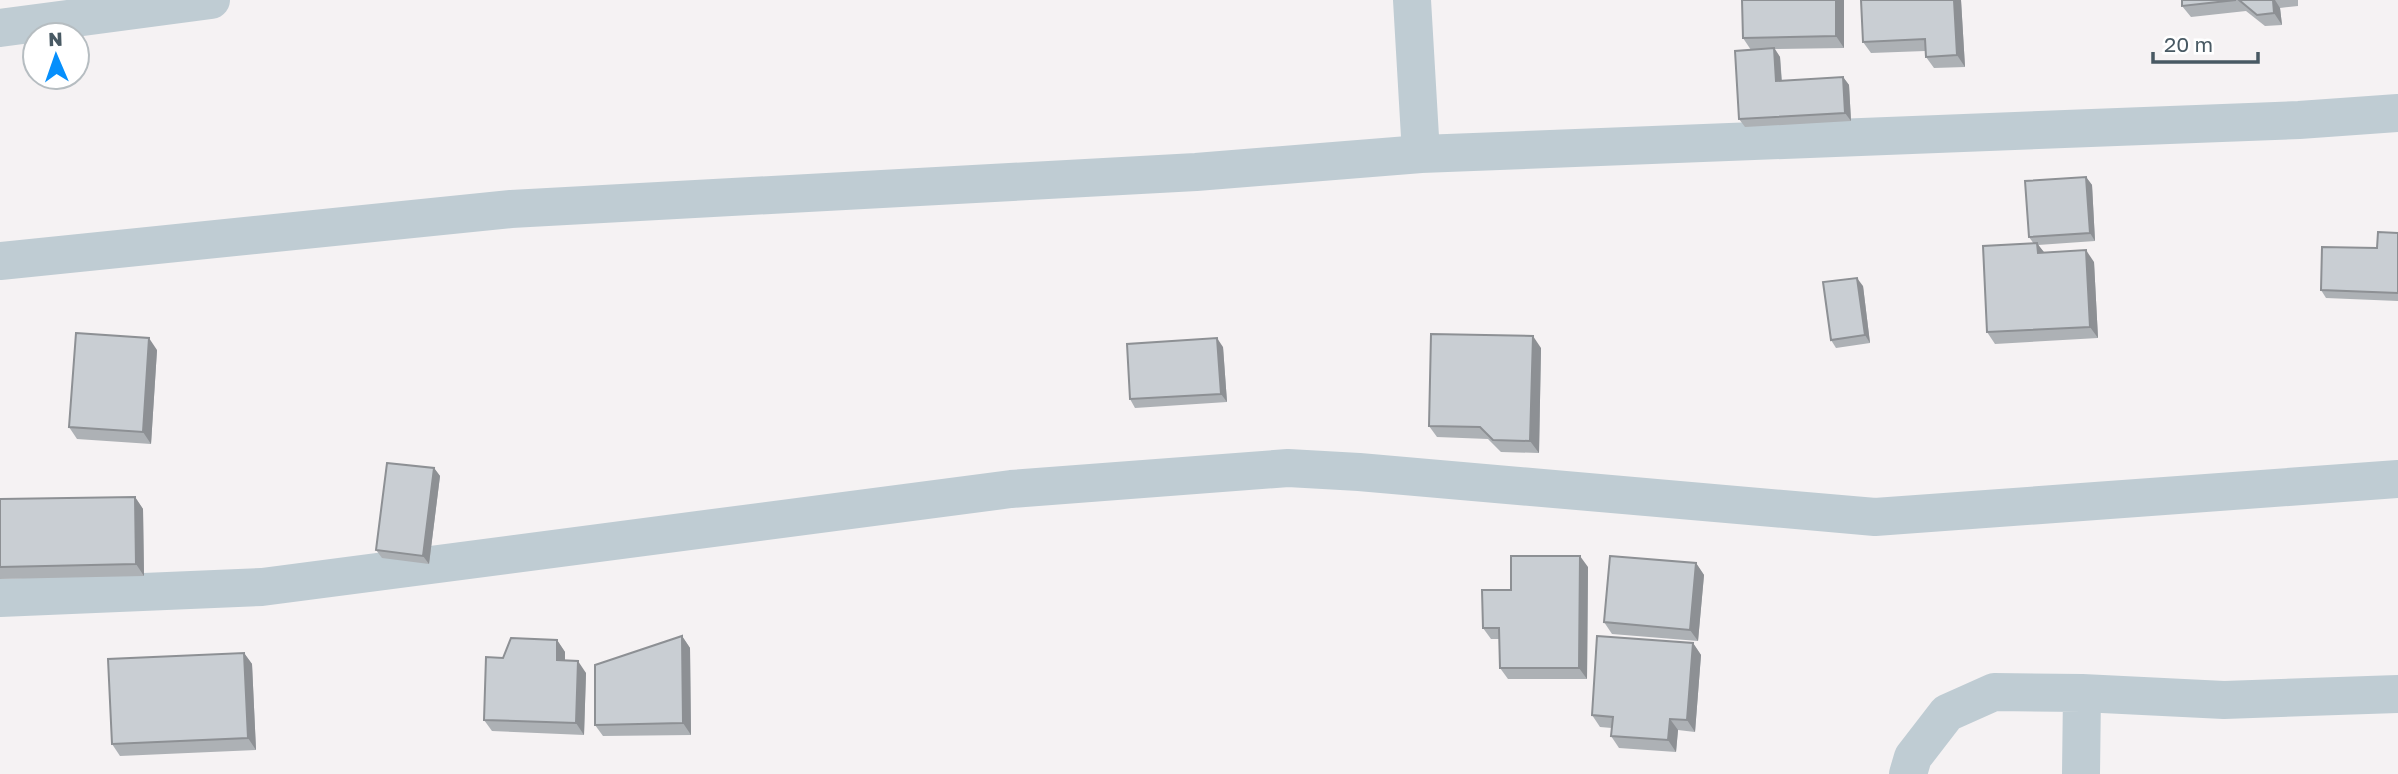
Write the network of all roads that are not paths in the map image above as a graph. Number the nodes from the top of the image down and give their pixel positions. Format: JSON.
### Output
{"nodes":[{"id":1,"x":211,"y":0,"type":"edge"},
{"id":2,"x":1412,"y":0,"type":"edge"},
{"id":3,"x":0,"y":28,"type":"edge"},
{"id":4,"x":2398,"y":113,"type":"edge"},
{"id":5,"x":1420,"y":154,"type":"junction"},
{"id":6,"x":0,"y":261,"type":"edge"},
{"id":7,"x":2398,"y":479,"type":"edge"},
{"id":8,"x":0,"y":598,"type":"edge"},
{"id":9,"x":2082,"y":693,"type":"junction"},
{"id":10,"x":2398,"y":694,"type":"edge"},
{"id":11,"x":1908,"y":774,"type":"edge"},
{"id":12,"x":2081,"y":774,"type":"edge"}],
"edges":[{"from":1,"to":3,"type":"street"},
{"from":2,"to":5,"type":"street"},
{"from":4,"to":5,"type":"street"},
{"from":5,"to":6,"type":"street"},
{"from":7,"to":8,"type":"street"},
{"from":9,"to":10,"type":"street"},
{"from":9,"to":11,"type":"street"},
{"from":9,"to":12,"type":"street"}]}
